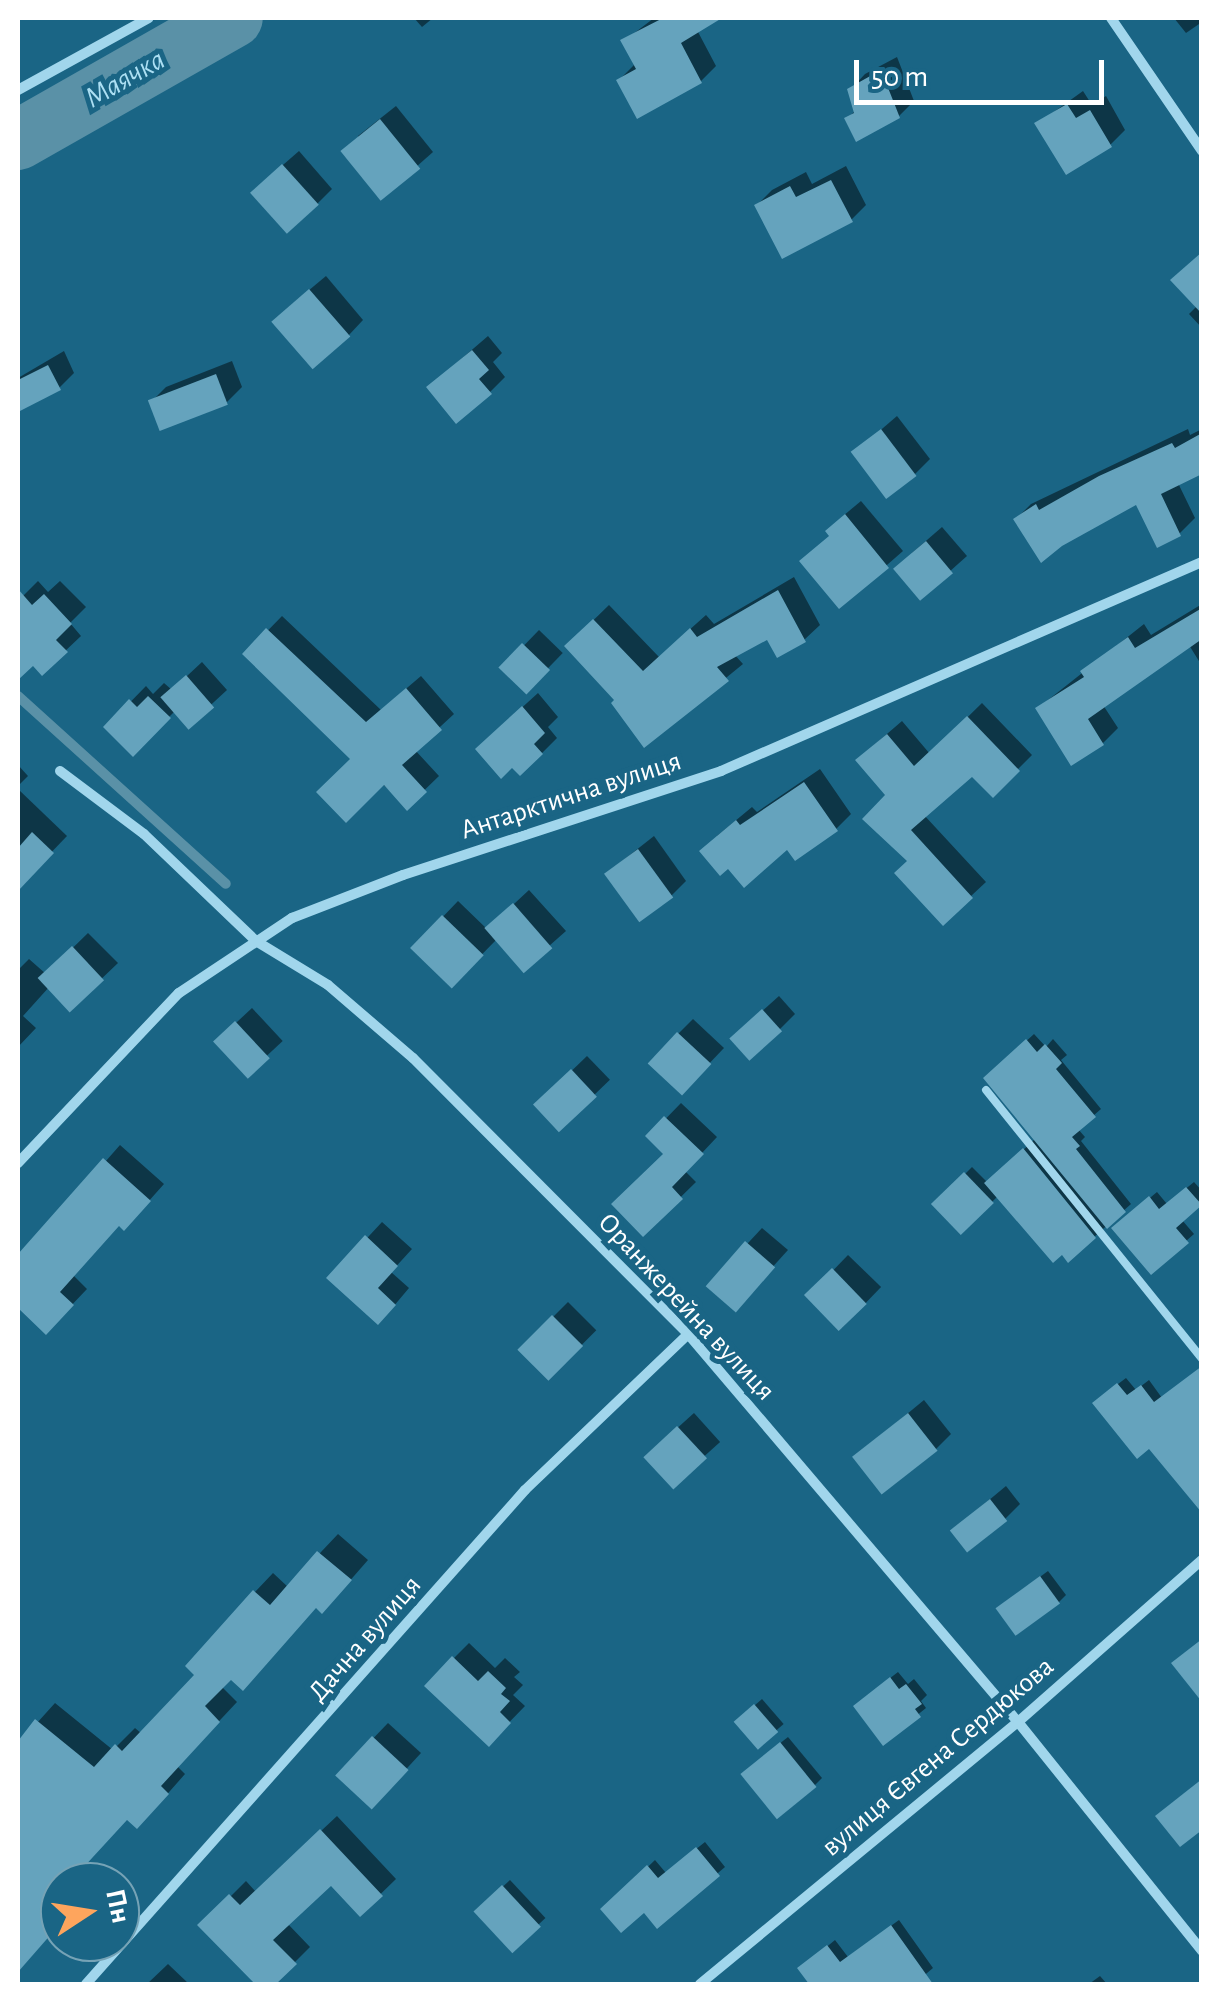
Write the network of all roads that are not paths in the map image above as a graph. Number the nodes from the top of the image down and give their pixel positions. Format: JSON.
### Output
{"nodes":[{"id":1,"x":149,"y":18,"type":"edge"},
{"id":2,"x":1111,"y":18,"type":"edge"},
{"id":3,"x":18,"y":90,"type":"edge"},
{"id":4,"x":1202,"y":151,"type":"edge"},
{"id":5,"x":1202,"y":562,"type":"edge"},
{"id":6,"x":60,"y":771,"type":"dead end"},
{"id":7,"x":256,"y":941,"type":"junction"},
{"id":8,"x":986,"y":1090,"type":"dead end"},
{"id":9,"x":18,"y":1164,"type":"edge"},
{"id":10,"x":688,"y":1334,"type":"junction"},
{"id":11,"x":1202,"y":1359,"type":"edge"},
{"id":12,"x":1202,"y":1560,"type":"edge"},
{"id":13,"x":1018,"y":1722,"type":"junction"},
{"id":14,"x":1202,"y":1950,"type":"edge"},
{"id":15,"x":86,"y":1984,"type":"edge"},
{"id":16,"x":700,"y":1984,"type":"edge"}],
"edges":[{"from":1,"to":3,"type":"street"},
{"from":2,"to":4,"type":"street"},
{"from":5,"to":7,"type":"street","name":"Антарктична вулиця"},
{"from":6,"to":7,"type":"street","name":"Оранжерейна вулиця"},
{"from":7,"to":9,"type":"street","name":"Антарктична вулиця"},
{"from":7,"to":10,"type":"street","name":"Оранжерейна вулиця"},
{"from":8,"to":11,"type":"lane"},
{"from":10,"to":13,"type":"street","name":"Оранжерейна вулиця"},
{"from":10,"to":15,"type":"street","name":"Дачна вулиця"},
{"from":12,"to":13,"type":"street","name":"вулиця Євгена Сердюкова"},
{"from":13,"to":14,"type":"street","name":"Оранжерейна вулиця"},
{"from":13,"to":16,"type":"street","name":"вулиця Євгена Сердюкова"}]}
